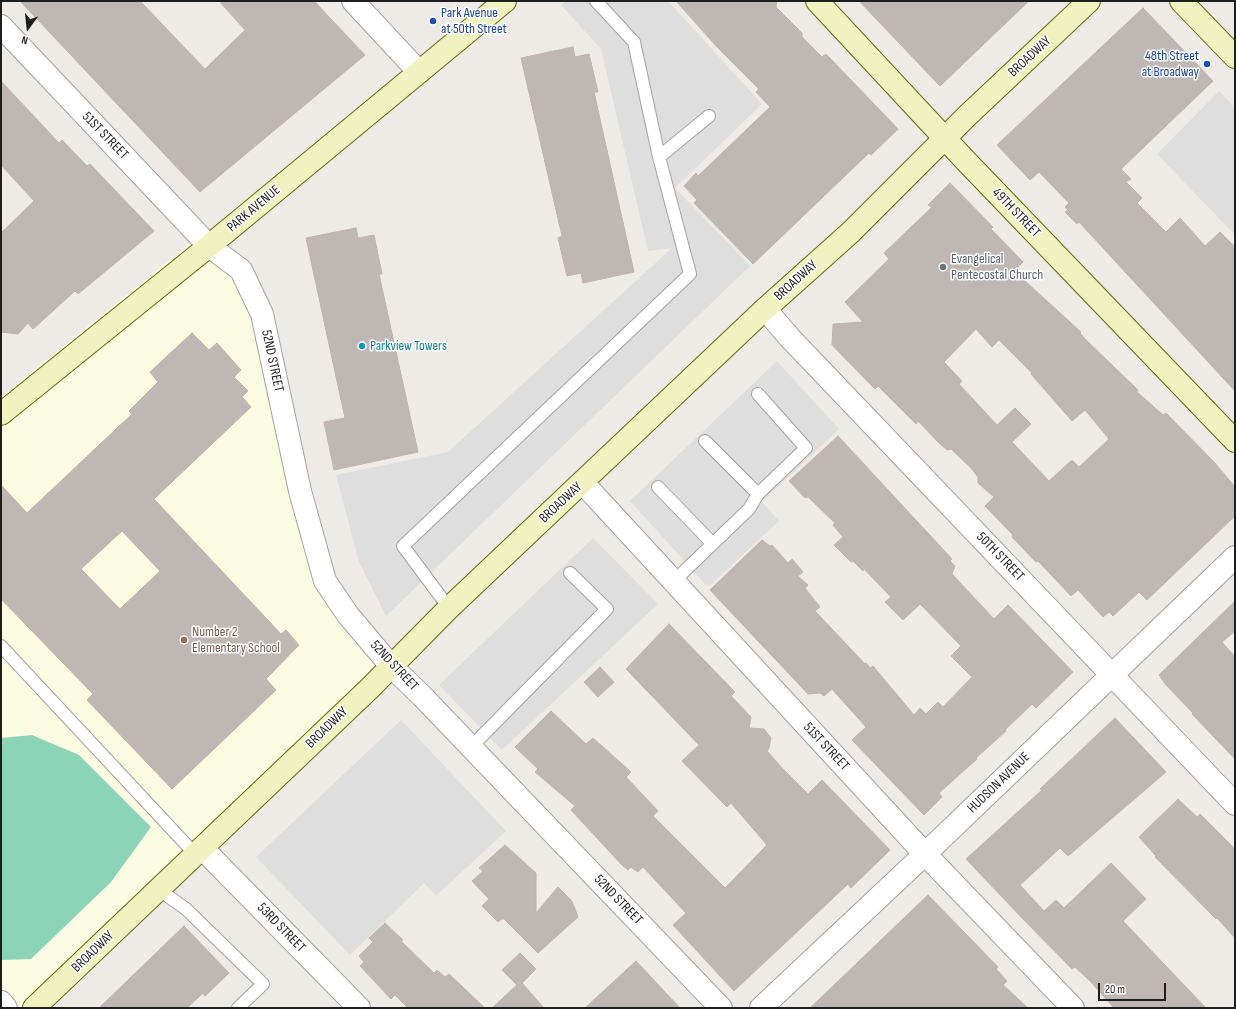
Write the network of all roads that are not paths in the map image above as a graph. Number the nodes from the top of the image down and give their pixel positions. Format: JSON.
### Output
{"nodes":[{"id":1,"x":353,"y":1,"type":"edge"},
{"id":2,"x":505,"y":1,"type":"edge"},
{"id":3,"x":596,"y":1,"type":"edge"},
{"id":4,"x":816,"y":1,"type":"edge"},
{"id":5,"x":1089,"y":1,"type":"edge"},
{"id":6,"x":1181,"y":1,"type":"edge"},
{"id":7,"x":2,"y":29,"type":"edge"},
{"id":8,"x":1235,"y":57,"type":"edge"},
{"id":9,"x":419,"y":72,"type":"junction"},
{"id":10,"x":709,"y":116,"type":"dead end"},
{"id":11,"x":944,"y":138,"type":"junction"},
{"id":12,"x":659,"y":157,"type":"junction"},
{"id":13,"x":209,"y":246,"type":"junction"},
{"id":14,"x":765,"y":309,"type":"junction"},
{"id":15,"x":758,"y":394,"type":"dead end"},
{"id":16,"x":1,"y":414,"type":"edge"},
{"id":17,"x":705,"y":441,"type":"dead end"},
{"id":18,"x":1235,"y":441,"type":"edge"},
{"id":19,"x":583,"y":483,"type":"junction"},
{"id":20,"x":658,"y":487,"type":"dead end"},
{"id":21,"x":758,"y":494,"type":"junction"},
{"id":22,"x":712,"y":543,"type":"junction"},
{"id":23,"x":1235,"y":557,"type":"edge"},
{"id":24,"x":570,"y":573,"type":"dead end"},
{"id":25,"x":674,"y":581,"type":"junction"},
{"id":26,"x":449,"y":608,"type":"junction"},
{"id":27,"x":1,"y":646,"type":"edge"},
{"id":28,"x":391,"y":666,"type":"junction"},
{"id":29,"x":1112,"y":674,"type":"junction"},
{"id":30,"x":471,"y":747,"type":"junction"},
{"id":31,"x":1235,"y":804,"type":"edge"},
{"id":32,"x":199,"y":851,"type":"junction"},
{"id":33,"x":925,"y":854,"type":"junction"},
{"id":34,"x":158,"y":889,"type":"junction"},
{"id":35,"x":1,"y":1002,"type":"edge"},
{"id":36,"x":6,"y":1008,"type":"edge"},
{"id":37,"x":34,"y":1008,"type":"edge"},
{"id":38,"x":238,"y":1008,"type":"edge"},
{"id":39,"x":359,"y":1008,"type":"edge"},
{"id":40,"x":721,"y":1008,"type":"edge"},
{"id":41,"x":761,"y":1008,"type":"edge"},
{"id":42,"x":1073,"y":1008,"type":"edge"}],
"edges":[{"from":1,"to":9,"type":"street"},
{"from":2,"to":9,"type":"street","name":"PARK AVENUE"},
{"from":3,"to":12,"type":"lane"},
{"from":4,"to":11,"type":"street","name":"49TH STREET"},
{"from":5,"to":11,"type":"street","name":"BROADWAY"},
{"from":6,"to":8,"type":"street"},
{"from":7,"to":13,"type":"street","name":"51ST STREET"},
{"from":9,"to":13,"type":"street","name":"PARK AVENUE"},
{"from":10,"to":12,"type":"lane"},
{"from":11,"to":14,"type":"street","name":"BROADWAY"},
{"from":11,"to":18,"type":"street","name":"49TH STREET"},
{"from":12,"to":26,"type":"lane"},
{"from":13,"to":16,"type":"street","name":"PARK AVENUE"},
{"from":13,"to":28,"type":"street","name":"52ND STREET"},
{"from":14,"to":19,"type":"street","name":"BROADWAY"},
{"from":14,"to":29,"type":"street","name":"50TH STREET"},
{"from":15,"to":21,"type":"lane"},
{"from":17,"to":21,"type":"lane"},
{"from":19,"to":25,"type":"street","name":"51ST STREET"},
{"from":19,"to":26,"type":"street","name":"BROADWAY"},
{"from":20,"to":22,"type":"lane"},
{"from":21,"to":22,"type":"lane"},
{"from":22,"to":25,"type":"lane"},
{"from":23,"to":29,"type":"street","name":"HUDSON AVENUE"},
{"from":24,"to":30,"type":"lane"},
{"from":25,"to":33,"type":"street","name":"51ST STREET"},
{"from":26,"to":28,"type":"street","name":"BROADWAY"},
{"from":27,"to":32,"type":"lane"},
{"from":28,"to":30,"type":"street","name":"52ND STREET"},
{"from":28,"to":32,"type":"street","name":"BROADWAY"},
{"from":29,"to":31,"type":"street","name":"50TH STREET"},
{"from":29,"to":33,"type":"street","name":"HUDSON AVENUE"},
{"from":30,"to":40,"type":"street","name":"52ND STREET"},
{"from":32,"to":34,"type":"street","name":"BROADWAY"},
{"from":32,"to":39,"type":"street","name":"53RD STREET"},
{"from":33,"to":41,"type":"street","name":"HUDSON AVENUE"},
{"from":33,"to":42,"type":"street","name":"51ST STREET"},
{"from":34,"to":37,"type":"street","name":"BROADWAY"},
{"from":34,"to":38,"type":"lane"},
{"from":35,"to":36,"type":"street"}]}
